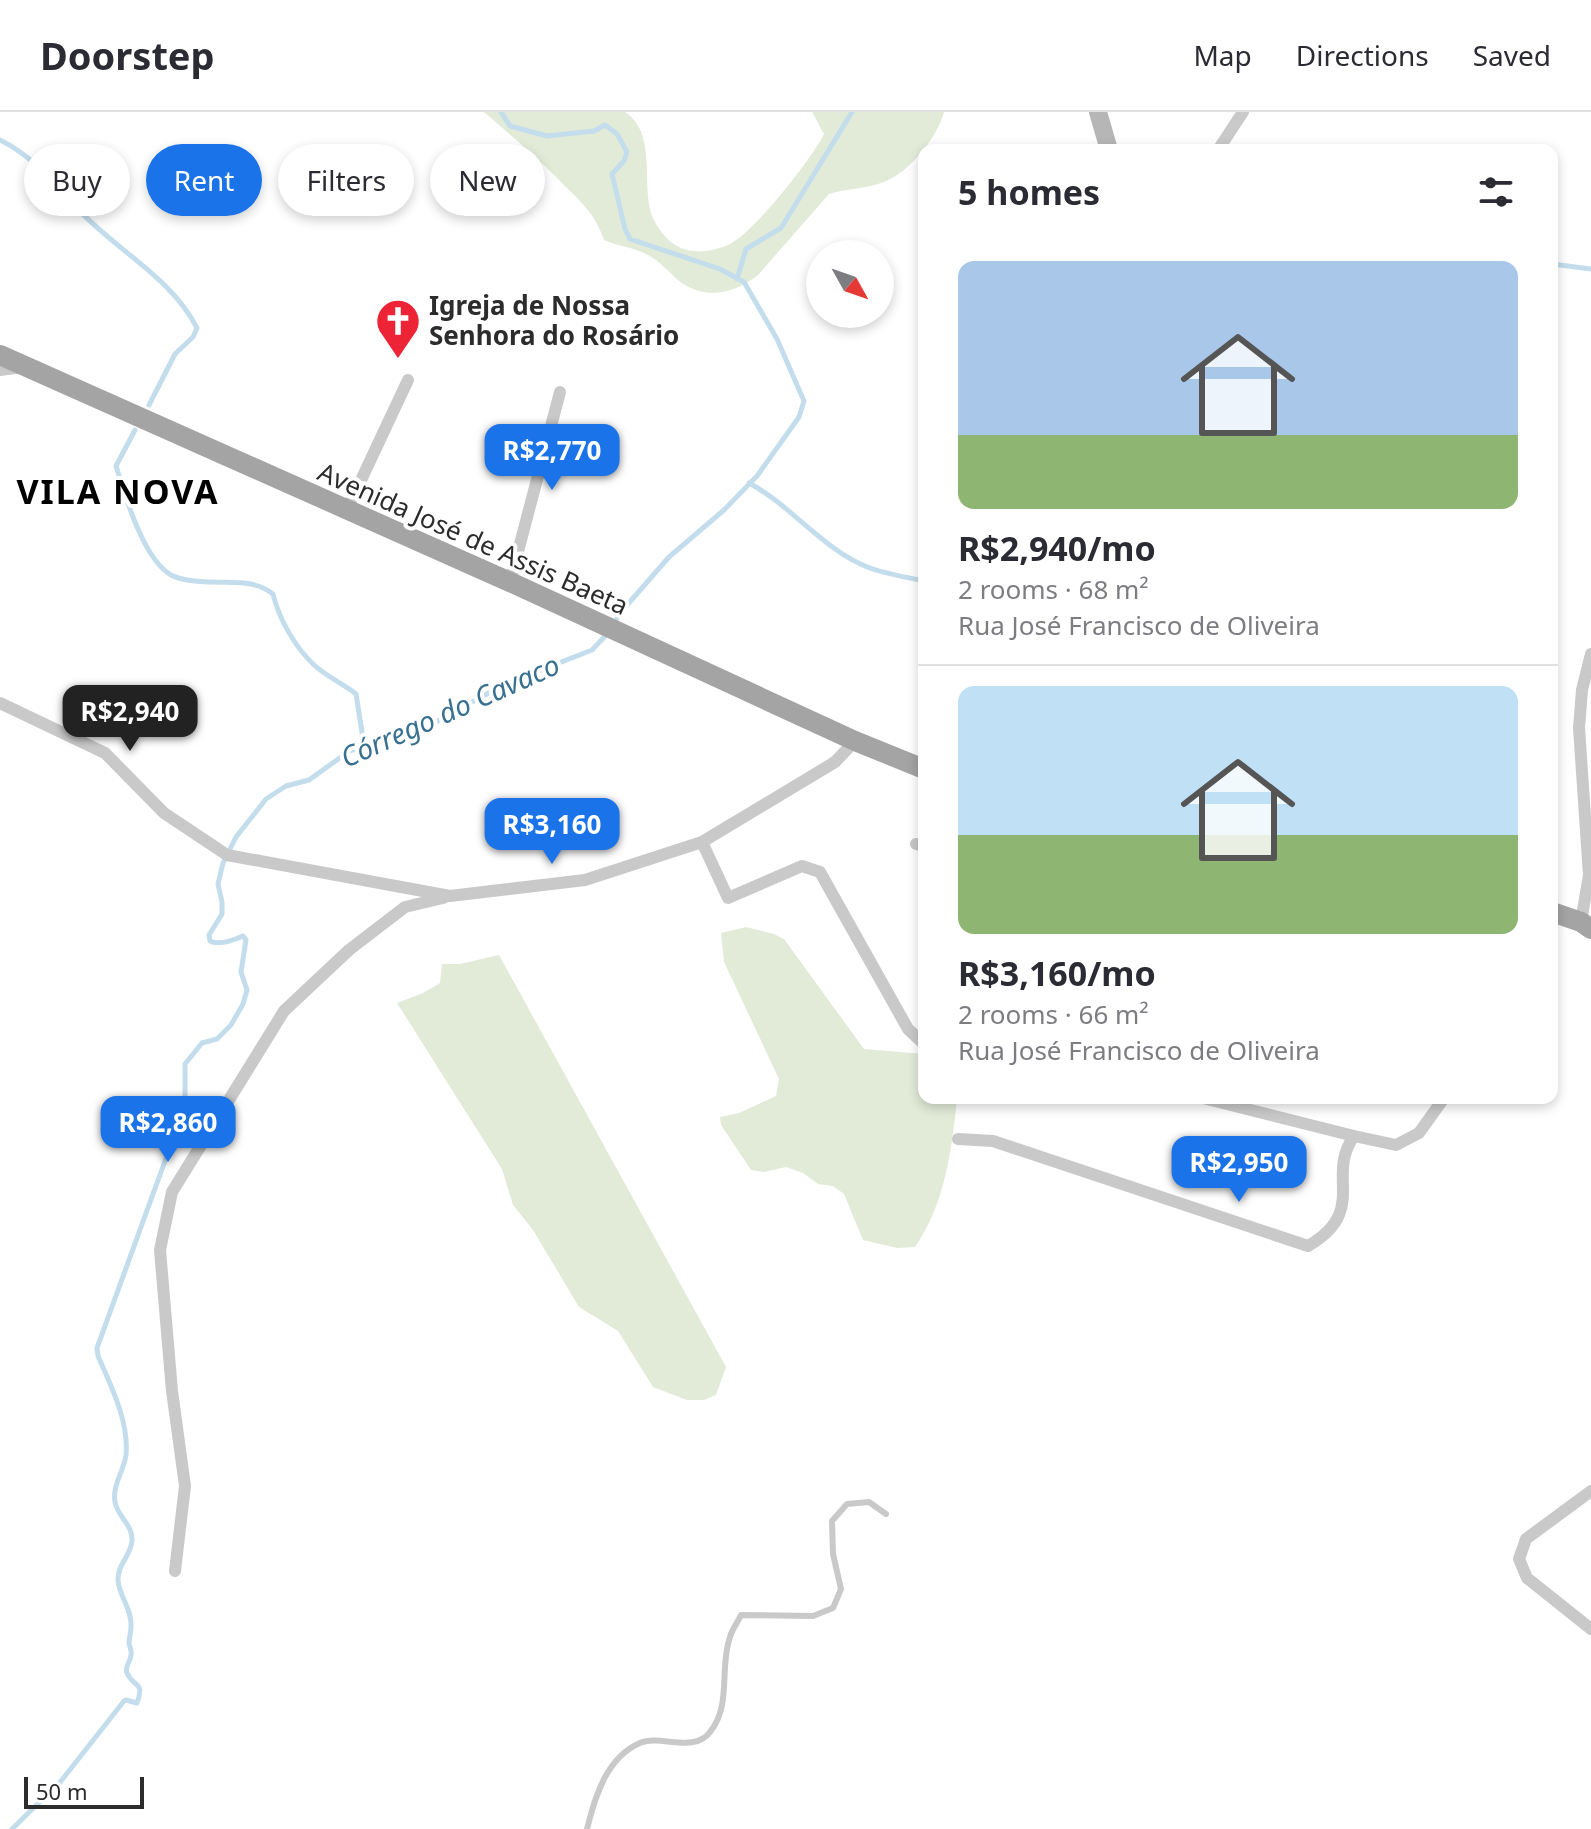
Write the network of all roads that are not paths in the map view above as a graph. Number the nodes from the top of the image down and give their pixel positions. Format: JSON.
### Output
{"nodes":[{"id":1,"x":1098,"y":112,"type":"edge"},
{"id":2,"x":1243,"y":112,"type":"edge"},
{"id":3,"x":1107,"y":144,"type":"edge"},
{"id":4,"x":1222,"y":144,"type":"edge"},
{"id":5,"x":0,"y":355,"type":"edge"},
{"id":6,"x":30,"y":367,"type":"junction"},
{"id":7,"x":0,"y":370,"type":"edge"},
{"id":8,"x":408,"y":380,"type":"dead end"},
{"id":9,"x":560,"y":392,"type":"dead end"},
{"id":10,"x":347,"y":510,"type":"junction"},
{"id":11,"x":510,"y":582,"type":"junction"},
{"id":12,"x":1591,"y":654,"type":"edge"},
{"id":13,"x":0,"y":703,"type":"edge"},
{"id":14,"x":855,"y":741,"type":"junction"},
{"id":15,"x":918,"y":767,"type":"edge"},
{"id":16,"x":702,"y":842,"type":"junction"},
{"id":17,"x":450,"y":896,"type":"junction"},
{"id":18,"x":1558,"y":914,"type":"edge"},
{"id":19,"x":1586,"y":925,"type":"edge"},
{"id":20,"x":918,"y":1038,"type":"edge"},
{"id":21,"x":1227,"y":1104,"type":"edge"},
{"id":22,"x":1440,"y":1104,"type":"edge"},
{"id":23,"x":1354,"y":1136,"type":"junction"},
{"id":24,"x":958,"y":1139,"type":"dead end"},
{"id":25,"x":1591,"y":1491,"type":"edge"},
{"id":26,"x":886,"y":1514,"type":"dead end"},
{"id":27,"x":175,"y":1571,"type":"dead end"},
{"id":28,"x":1591,"y":1629,"type":"edge"},
{"id":29,"x":587,"y":1829,"type":"edge"}],
"edges":[{"from":1,"to":3,"type":"street"},
{"from":2,"to":4,"type":"street"},
{"from":5,"to":6,"type":"main road","name":"Avenida José de Assis Baeta"},
{"from":6,"to":7,"type":"street"},
{"from":6,"to":10,"type":"main road","name":"Avenida José de Assis Baeta"},
{"from":8,"to":10,"type":"street"},
{"from":9,"to":11,"type":"street"},
{"from":10,"to":11,"type":"main road","name":"Avenida José de Assis Baeta"},
{"from":11,"to":14,"type":"main road","name":"Avenida José de Assis Baeta"},
{"from":12,"to":19,"type":"street"},
{"from":13,"to":17,"type":"street"},
{"from":14,"to":15,"type":"main road","name":"Avenida José de Assis Baeta"},
{"from":14,"to":16,"type":"street"},
{"from":16,"to":17,"type":"street"},
{"from":16,"to":20,"type":"street"},
{"from":17,"to":27,"type":"street"},
{"from":18,"to":19,"type":"main road"},
{"from":21,"to":23,"type":"street"},
{"from":22,"to":23,"type":"street"},
{"from":23,"to":24,"type":"street"},
{"from":25,"to":28,"type":"street"},
{"from":26,"to":29,"type":"lane"}]}
